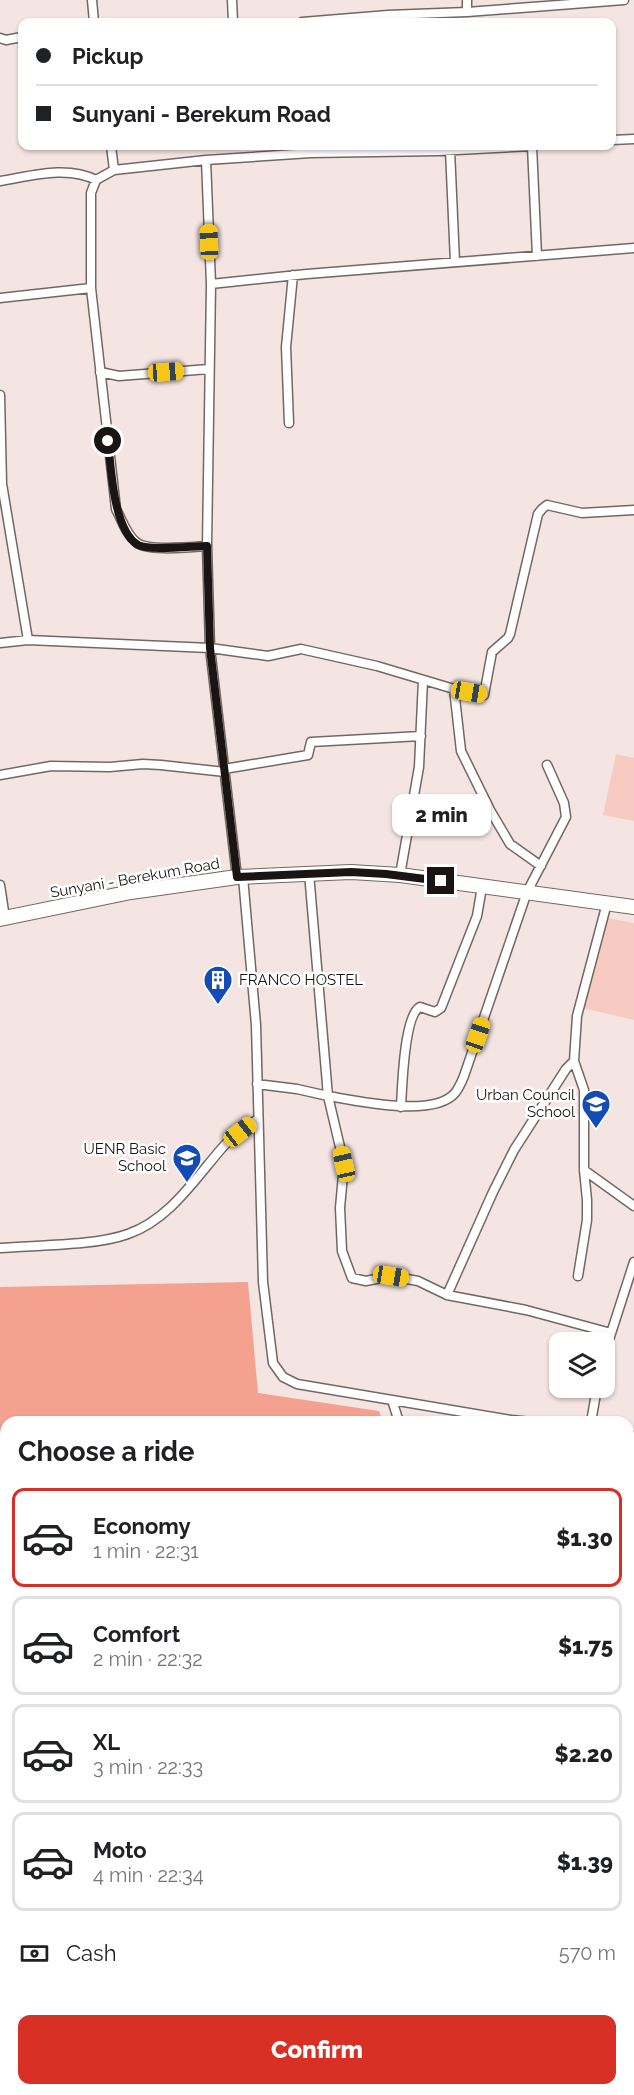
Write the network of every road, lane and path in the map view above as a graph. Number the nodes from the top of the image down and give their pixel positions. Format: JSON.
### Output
{"nodes":[{"id":1,"x":92,"y":0,"type":"edge"},
{"id":2,"x":232,"y":0,"type":"edge"},
{"id":3,"x":467,"y":0,"type":"edge"},
{"id":4,"x":624,"y":0,"type":"edge"},
{"id":5,"x":467,"y":12,"type":"junction"},
{"id":6,"x":453,"y":13,"type":"junction"},
{"id":7,"x":94,"y":18,"type":"edge"},
{"id":8,"x":233,"y":18,"type":"edge"},
{"id":9,"x":351,"y":18,"type":"edge"},
{"id":10,"x":453,"y":18,"type":"edge"},
{"id":11,"x":0,"y":38,"type":"edge"},
{"id":12,"x":18,"y":38,"type":"edge"},
{"id":13,"x":634,"y":139,"type":"edge"},
{"id":14,"x":616,"y":140,"type":"edge"},
{"id":15,"x":112,"y":150,"type":"edge"},
{"id":16,"x":248,"y":150,"type":"edge"},
{"id":17,"x":419,"y":150,"type":"edge"},
{"id":18,"x":455,"y":150,"type":"edge"},
{"id":19,"x":532,"y":150,"type":"edge"},
{"id":20,"x":249,"y":157,"type":"junction"},
{"id":21,"x":206,"y":160,"type":"junction"},
{"id":22,"x":114,"y":170,"type":"junction"},
{"id":23,"x":96,"y":180,"type":"junction"},
{"id":24,"x":0,"y":181,"type":"edge"},
{"id":25,"x":634,"y":248,"type":"edge"},
{"id":26,"x":537,"y":256,"type":"junction"},
{"id":27,"x":455,"y":262,"type":"junction"},
{"id":28,"x":293,"y":275,"type":"junction"},
{"id":29,"x":211,"y":284,"type":"junction"},
{"id":30,"x":91,"y":288,"type":"junction"},
{"id":31,"x":0,"y":298,"type":"edge"},
{"id":32,"x":209,"y":369,"type":"junction"},
{"id":33,"x":100,"y":372,"type":"junction"},
{"id":34,"x":0,"y":394,"type":"edge"},
{"id":35,"x":289,"y":423,"type":"dead end"},
{"id":36,"x":634,"y":510,"type":"edge"},
{"id":37,"x":207,"y":546,"type":"junction"},
{"id":38,"x":28,"y":640,"type":"junction"},
{"id":39,"x":0,"y":642,"type":"edge"},
{"id":40,"x":210,"y":648,"type":"junction"},
{"id":41,"x":423,"y":680,"type":"junction"},
{"id":42,"x":454,"y":689,"type":"junction"},
{"id":43,"x":421,"y":736,"type":"junction"},
{"id":44,"x":547,"y":765,"type":"dead end"},
{"id":45,"x":225,"y":771,"type":"junction"},
{"id":46,"x":0,"y":775,"type":"edge"},
{"id":47,"x":541,"y":866,"type":"junction"},
{"id":48,"x":309,"y":873,"type":"junction"},
{"id":49,"x":400,"y":875,"type":"junction"},
{"id":50,"x":240,"y":877,"type":"junction"},
{"id":51,"x":0,"y":885,"type":"edge"},
{"id":52,"x":482,"y":887,"type":"junction"},
{"id":53,"x":527,"y":892,"type":"junction"},
{"id":54,"x":607,"y":903,"type":"junction"},
{"id":55,"x":634,"y":907,"type":"edge"},
{"id":56,"x":3,"y":919,"type":"edge"},
{"id":57,"x":574,"y":1061,"type":"junction"},
{"id":58,"x":257,"y":1084,"type":"junction"},
{"id":59,"x":328,"y":1096,"type":"junction"},
{"id":60,"x":401,"y":1107,"type":"junction"},
{"id":61,"x":258,"y":1119,"type":"junction"},
{"id":62,"x":584,"y":1170,"type":"junction"},
{"id":63,"x":634,"y":1206,"type":"edge"},
{"id":64,"x":0,"y":1248,"type":"edge"},
{"id":65,"x":634,"y":1262,"type":"edge"},
{"id":66,"x":578,"y":1276,"type":"dead end"},
{"id":67,"x":447,"y":1295,"type":"junction"},
{"id":68,"x":604,"y":1332,"type":"edge"},
{"id":69,"x":612,"y":1332,"type":"edge"},
{"id":70,"x":595,"y":1398,"type":"edge"},
{"id":71,"x":392,"y":1400,"type":"junction"},
{"id":72,"x":397,"y":1416,"type":"edge"},
{"id":73,"x":483,"y":1416,"type":"edge"},
{"id":74,"x":592,"y":1416,"type":"edge"}],
"edges":[{"from":1,"to":7,"type":"street"},
{"from":2,"to":8,"type":"street"},
{"from":3,"to":5,"type":"street"},
{"from":4,"to":5,"type":"street"},
{"from":5,"to":6,"type":"street"},
{"from":6,"to":9,"type":"street"},
{"from":6,"to":10,"type":"street"},
{"from":11,"to":12,"type":"street"},
{"from":13,"to":14,"type":"street"},
{"from":15,"to":22,"type":"street"},
{"from":16,"to":20,"type":"street"},
{"from":17,"to":20,"type":"street"},
{"from":18,"to":27,"type":"street"},
{"from":19,"to":26,"type":"street"},
{"from":20,"to":21,"type":"street"},
{"from":21,"to":22,"type":"street"},
{"from":21,"to":29,"type":"street"},
{"from":22,"to":23,"type":"street"},
{"from":23,"to":24,"type":"street"},
{"from":23,"to":30,"type":"street"},
{"from":25,"to":26,"type":"street"},
{"from":26,"to":27,"type":"street"},
{"from":27,"to":28,"type":"street"},
{"from":28,"to":29,"type":"street"},
{"from":28,"to":35,"type":"street"},
{"from":29,"to":32,"type":"street"},
{"from":30,"to":31,"type":"street"},
{"from":30,"to":33,"type":"street"},
{"from":32,"to":33,"type":"street"},
{"from":32,"to":37,"type":"street"},
{"from":33,"to":37,"type":"street"},
{"from":34,"to":38,"type":"street"},
{"from":36,"to":42,"type":"street"},
{"from":37,"to":40,"type":"street"},
{"from":38,"to":39,"type":"street"},
{"from":38,"to":40,"type":"street"},
{"from":40,"to":41,"type":"street"},
{"from":40,"to":45,"type":"street"},
{"from":41,"to":42,"type":"street"},
{"from":41,"to":43,"type":"street"},
{"from":42,"to":47,"type":"street"},
{"from":43,"to":45,"type":"street"},
{"from":43,"to":49,"type":"street"},
{"from":44,"to":47,"type":"street"},
{"from":45,"to":46,"type":"street"},
{"from":45,"to":50,"type":"street"},
{"from":47,"to":53,"type":"street"},
{"from":48,"to":49,"type":"main road","name":"Sunyani - Berekum Road"},
{"from":48,"to":50,"type":"main road","name":"Sunyani - Berekum Road"},
{"from":48,"to":59,"type":"street"},
{"from":49,"to":52,"type":"main road","name":"Sunyani - Berekum Road"},
{"from":50,"to":56,"type":"main road","name":"Sunyani - Berekum Road"},
{"from":50,"to":58,"type":"street"},
{"from":51,"to":56,"type":"street"},
{"from":52,"to":53,"type":"main road","name":"Sunyani - Berekum Road"},
{"from":52,"to":60,"type":"street"},
{"from":53,"to":54,"type":"main road","name":"Sunyani - Berekum Road"},
{"from":53,"to":60,"type":"street"},
{"from":54,"to":55,"type":"main road","name":"Sunyani - Berekum Road"},
{"from":54,"to":57,"type":"street"},
{"from":57,"to":62,"type":"street"},
{"from":57,"to":67,"type":"street"},
{"from":58,"to":59,"type":"street"},
{"from":58,"to":61,"type":"street"},
{"from":59,"to":60,"type":"street"},
{"from":59,"to":67,"type":"street"},
{"from":61,"to":64,"type":"street"},
{"from":61,"to":71,"type":"street"},
{"from":62,"to":63,"type":"street"},
{"from":62,"to":66,"type":"street"},
{"from":65,"to":69,"type":"street"},
{"from":67,"to":68,"type":"street"},
{"from":70,"to":74,"type":"street"},
{"from":71,"to":72,"type":"street"},
{"from":71,"to":73,"type":"street"}]}
